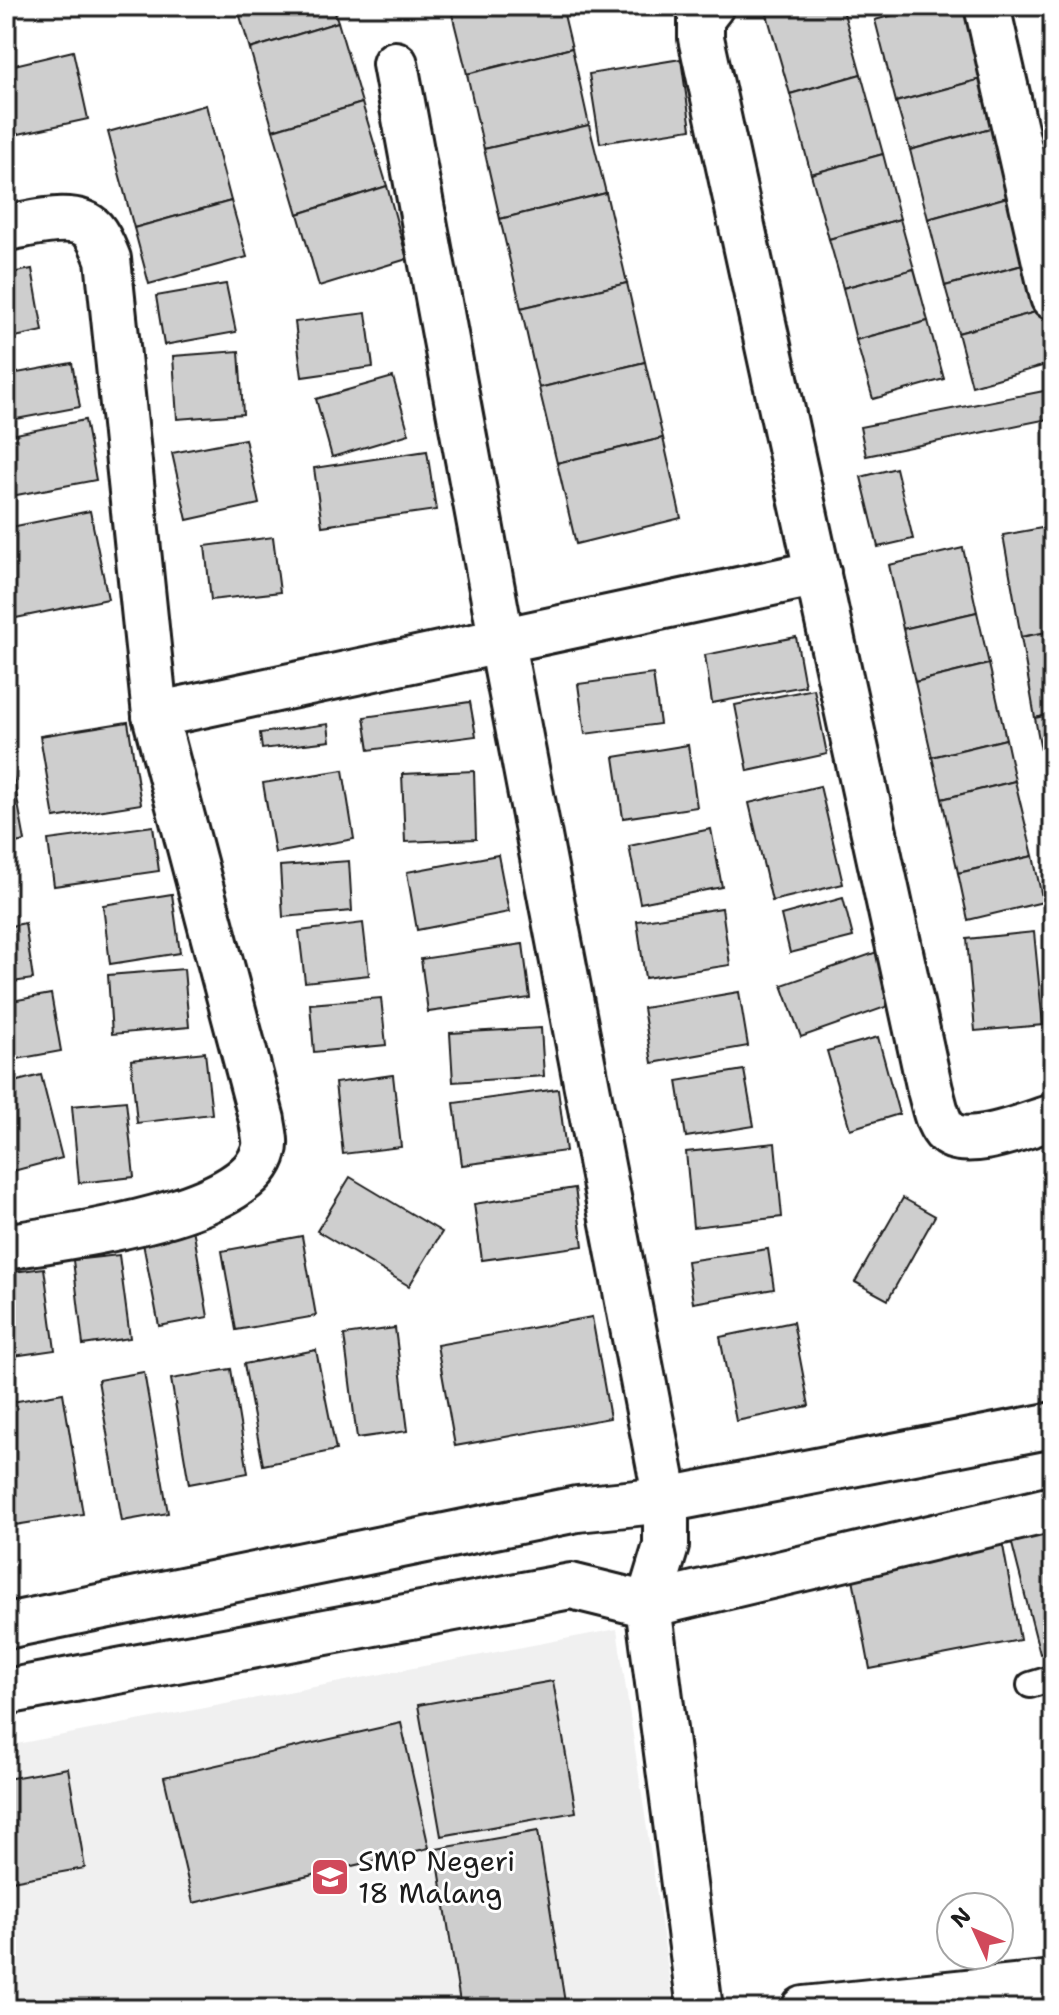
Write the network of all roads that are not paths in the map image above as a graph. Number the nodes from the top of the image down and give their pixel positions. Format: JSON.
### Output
{"nodes":[{"id":1,"x":711,"y":6,"type":"edge"},
{"id":2,"x":987,"y":6,"type":"edge"},
{"id":3,"x":395,"y":64,"type":"dead end"},
{"id":4,"x":6,"y":228,"type":"edge"},
{"id":5,"x":1053,"y":297,"type":"edge"},
{"id":6,"x":818,"y":573,"type":"junction"},
{"id":7,"x":502,"y":643,"type":"junction"},
{"id":8,"x":155,"y":715,"type":"junction"},
{"id":9,"x":1053,"y":1117,"type":"edge"},
{"id":10,"x":6,"y":1247,"type":"edge"},
{"id":11,"x":1053,"y":1425,"type":"edge"},
{"id":12,"x":666,"y":1500,"type":"junction"},
{"id":13,"x":1053,"y":1509,"type":"edge"},
{"id":14,"x":648,"y":1605,"type":"junction"},
{"id":15,"x":6,"y":1626,"type":"edge"},
{"id":16,"x":6,"y":1692,"type":"edge"},
{"id":17,"x":1053,"y":1983,"type":"edge"},
{"id":18,"x":700,"y":2009,"type":"edge"},
{"id":19,"x":804,"y":2009,"type":"edge"}],
"edges":[{"from":1,"to":6,"type":"street"},
{"from":2,"to":5,"type":"street"},
{"from":3,"to":7,"type":"street"},
{"from":4,"to":8,"type":"street"},
{"from":6,"to":7,"type":"street"},
{"from":6,"to":9,"type":"street"},
{"from":7,"to":8,"type":"street"},
{"from":7,"to":12,"type":"street"},
{"from":8,"to":10,"type":"street"},
{"from":11,"to":12,"type":"street"},
{"from":12,"to":14,"type":"street"},
{"from":12,"to":15,"type":"street"},
{"from":13,"to":14,"type":"street"},
{"from":14,"to":16,"type":"street"},
{"from":14,"to":18,"type":"street"},
{"from":17,"to":19,"type":"street"}]}
